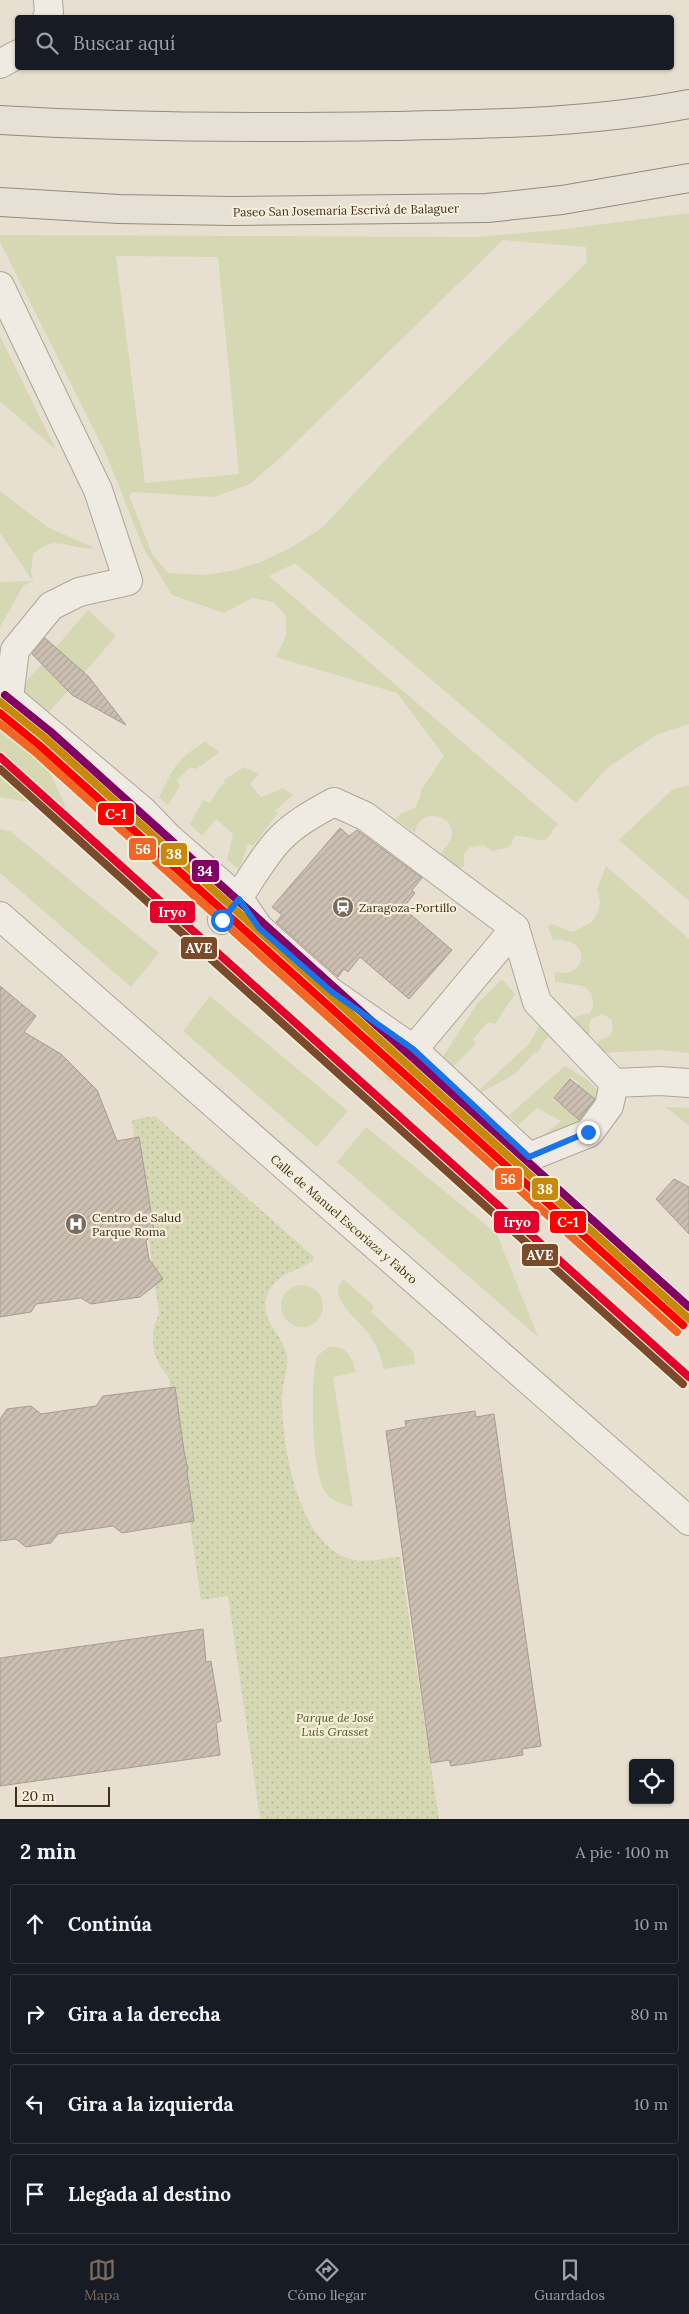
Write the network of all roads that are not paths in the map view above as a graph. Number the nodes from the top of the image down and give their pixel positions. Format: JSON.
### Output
{"nodes":[{"id":1,"x":48,"y":0,"type":"edge"},
{"id":2,"x":48,"y":15,"type":"edge"},
{"id":3,"x":689,"y":104,"type":"edge"},
{"id":4,"x":0,"y":120,"type":"edge"},
{"id":5,"x":689,"y":178,"type":"edge"},
{"id":6,"x":0,"y":202,"type":"edge"},
{"id":7,"x":0,"y":286,"type":"edge"},
{"id":8,"x":239,"y":899,"type":"junction"},
{"id":9,"x":0,"y":916,"type":"edge"},
{"id":10,"x":222,"y":920,"type":"dead end"},
{"id":11,"x":515,"y":928,"type":"junction"},
{"id":12,"x":406,"y":1059,"type":"junction"},
{"id":13,"x":614,"y":1083,"type":"junction"},
{"id":14,"x":689,"y":1083,"type":"edge"},
{"id":15,"x":689,"y":1521,"type":"edge"}],
"edges":[{"from":1,"to":2,"type":"street"},
{"from":3,"to":4,"type":"main road"},
{"from":5,"to":6,"type":"main road","name":"Paseo San Josemaría Escrivá de Balaguer"},
{"from":7,"to":8,"type":"street"},
{"from":8,"to":10,"type":"street"},
{"from":8,"to":11,"type":"street"},
{"from":8,"to":12,"type":"street"},
{"from":9,"to":15,"type":"street","name":"Calle de Manuel Escoriaza y Fabro"},
{"from":11,"to":12,"type":"street"},
{"from":11,"to":13,"type":"street"},
{"from":12,"to":13,"type":"street"},
{"from":13,"to":14,"type":"street"}]}
